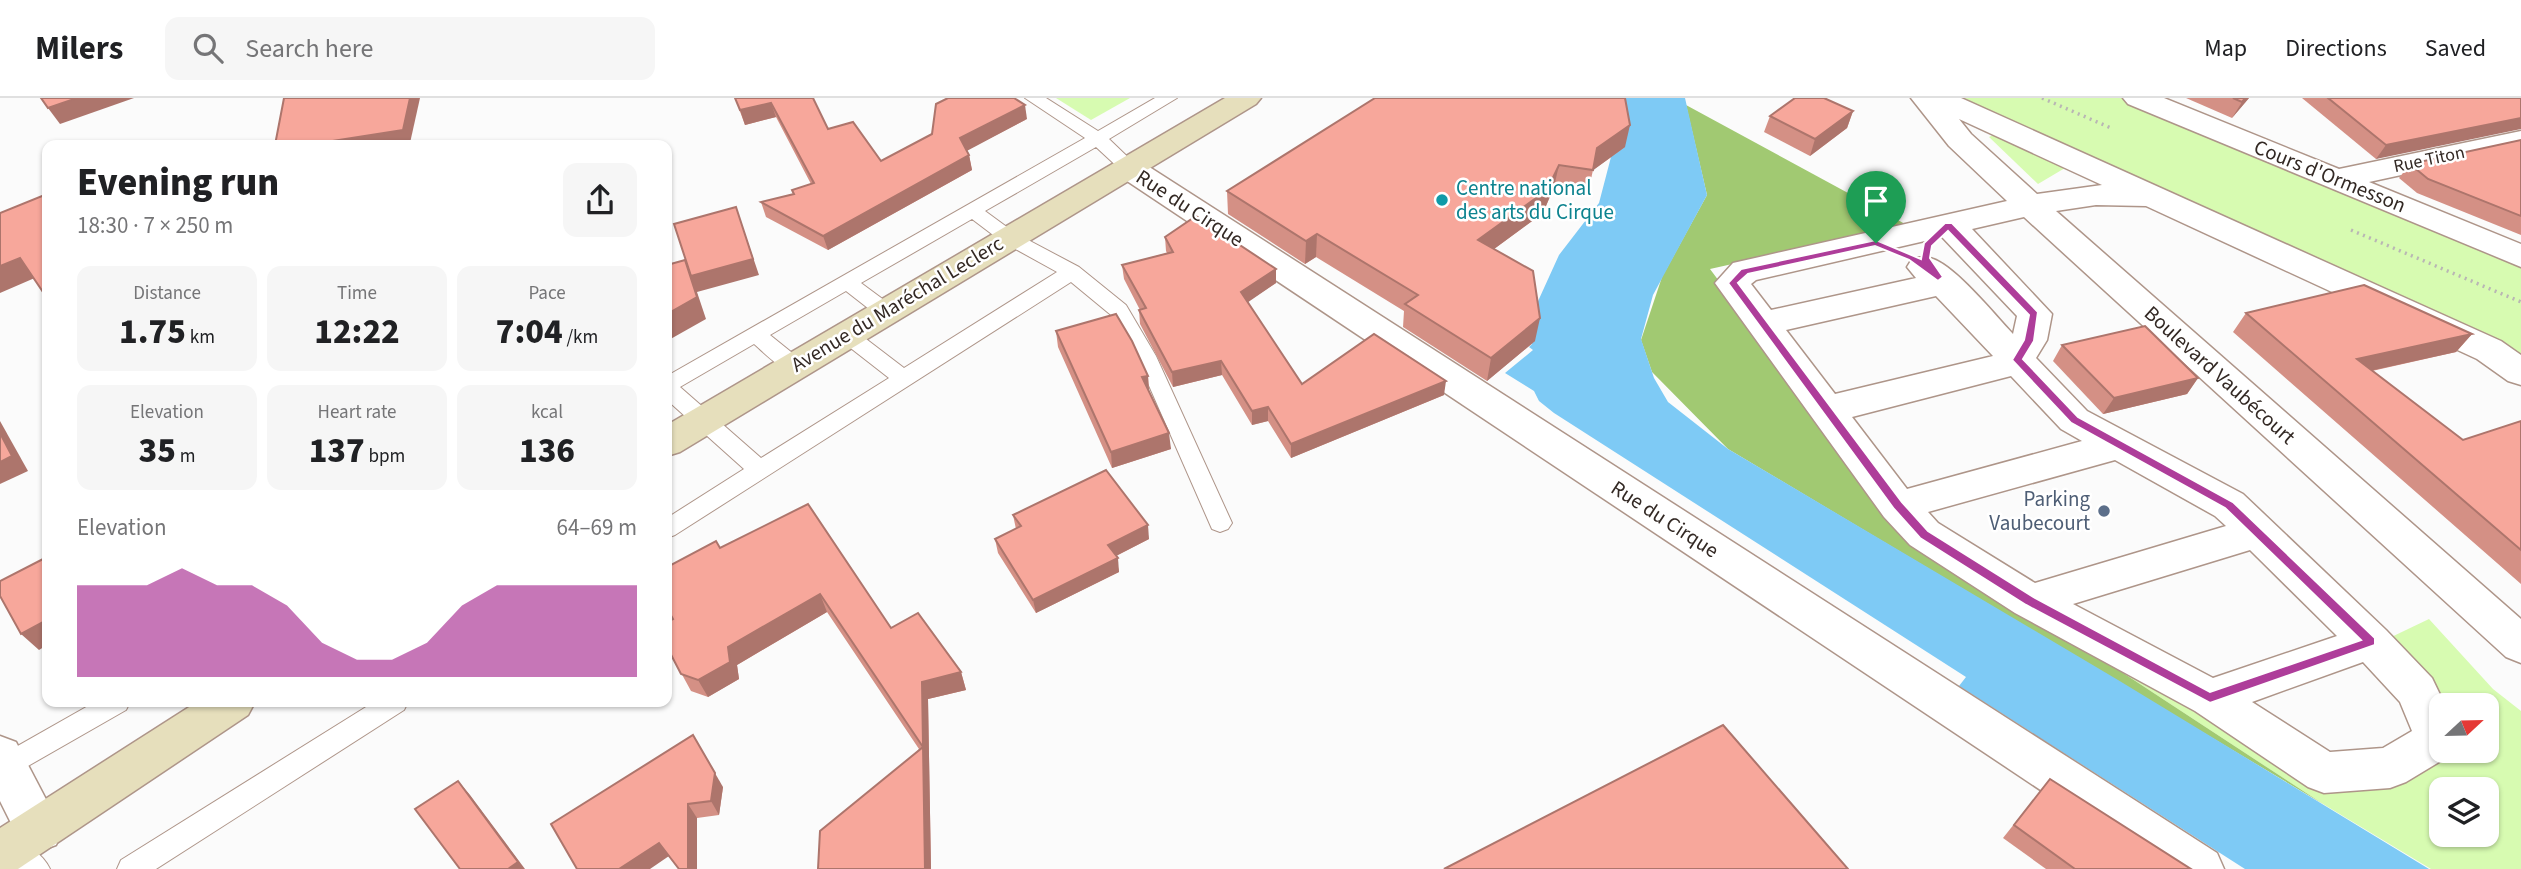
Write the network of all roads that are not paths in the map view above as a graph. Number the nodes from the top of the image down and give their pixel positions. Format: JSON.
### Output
{"nodes":[{"id":1,"x":1034,"y":98,"type":"edge"},
{"id":2,"x":1168,"y":98,"type":"edge"},
{"id":3,"x":1245,"y":98,"type":"edge"},
{"id":4,"x":1926,"y":98,"type":"edge"},
{"id":5,"x":1937,"y":98,"type":"edge"},
{"id":6,"x":2138,"y":98,"type":"edge"},
{"id":7,"x":1096,"y":137,"type":"junction"},
{"id":8,"x":2521,"y":140,"type":"edge"},
{"id":9,"x":1129,"y":168,"type":"junction"},
{"id":10,"x":2092,"y":168,"type":"junction"},
{"id":11,"x":2338,"y":179,"type":"junction"},
{"id":12,"x":2155,"y":196,"type":"junction"},
{"id":13,"x":2030,"y":205,"type":"junction"},
{"id":14,"x":971,"y":209,"type":"junction"},
{"id":15,"x":1949,"y":225,"type":"junction"},
{"id":16,"x":1009,"y":237,"type":"junction"},
{"id":17,"x":1876,"y":243,"type":"junction"},
{"id":18,"x":2521,"y":256,"type":"edge"},
{"id":19,"x":1072,"y":272,"type":"junction"},
{"id":20,"x":1940,"y":280,"type":"junction"},
{"id":21,"x":846,"y":281,"type":"junction"},
{"id":22,"x":885,"y":311,"type":"junction"},
{"id":23,"x":1761,"y":324,"type":"junction"},
{"id":24,"x":755,"y":334,"type":"junction"},
{"id":25,"x":846,"y":334,"type":"junction"},
{"id":26,"x":2018,"y":361,"type":"junction"},
{"id":27,"x":794,"y":365,"type":"junction"},
{"id":28,"x":2521,"y":372,"type":"edge"},
{"id":29,"x":904,"y":379,"type":"junction"},
{"id":30,"x":672,"y":384,"type":"edge"},
{"id":31,"x":672,"y":392,"type":"edge"},
{"id":32,"x":1825,"y":410,"type":"junction"},
{"id":33,"x":703,"y":420,"type":"junction"},
{"id":34,"x":672,"y":439,"type":"edge"},
{"id":35,"x":2118,"y":445,"type":"junction"},
{"id":36,"x":760,"y":470,"type":"junction"},
{"id":37,"x":1898,"y":506,"type":"junction"},
{"id":38,"x":1220,"y":523,"type":"dead end"},
{"id":39,"x":672,"y":526,"type":"edge"},
{"id":40,"x":2256,"y":533,"type":"junction"},
{"id":41,"x":2030,"y":601,"type":"junction"},
{"id":42,"x":2371,"y":642,"type":"junction"},
{"id":43,"x":2521,"y":645,"type":"edge"},
{"id":44,"x":2210,"y":698,"type":"junction"},
{"id":45,"x":108,"y":707,"type":"edge"},
{"id":46,"x":223,"y":707,"type":"edge"},
{"id":47,"x":387,"y":707,"type":"edge"},
{"id":48,"x":2,"y":764,"type":"edge"},
{"id":49,"x":21,"y":851,"type":"edge"},
{"id":50,"x":131,"y":869,"type":"edge"},
{"id":51,"x":2200,"y":869,"type":"edge"}],
"edges":[{"from":1,"to":7,"type":"lane"},
{"from":2,"to":7,"type":"lane"},
{"from":3,"to":9,"type":"main road","name":"Avenue du Maréchal Leclerc"},
{"from":4,"to":13,"type":"street","name":"Boulevard Vaubécourt"},
{"from":5,"to":10,"type":"street"},
{"from":6,"to":11,"type":"street","name":"Cours d'Ormesson"},
{"from":7,"to":9,"type":"lane"},
{"from":7,"to":14,"type":"lane"},
{"from":8,"to":11,"type":"street","name":"Rue Titon"},
{"from":9,"to":16,"type":"main road","name":"Avenue du Maréchal Leclerc"},
{"from":9,"to":51,"type":"street","name":"Rue du Cirque"},
{"from":10,"to":12,"type":"street"},
{"from":10,"to":13,"type":"street"},
{"from":11,"to":18,"type":"street","name":"Cours d'Ormesson"},
{"from":12,"to":13,"type":"street"},
{"from":12,"to":28,"type":"street"},
{"from":13,"to":15,"type":"street"},
{"from":13,"to":43,"type":"street","name":"Boulevard Vaubécourt"},
{"from":14,"to":16,"type":"lane"},
{"from":14,"to":21,"type":"lane"},
{"from":15,"to":17,"type":"street"},
{"from":15,"to":20,"type":"street"},
{"from":15,"to":26,"type":"street"},
{"from":16,"to":19,"type":"lane"},
{"from":16,"to":22,"type":"main road","name":"Avenue du Maréchal Leclerc"},
{"from":17,"to":20,"type":"street"},
{"from":17,"to":23,"type":"street"},
{"from":19,"to":29,"type":"lane"},
{"from":19,"to":38,"type":"lane"},
{"from":20,"to":23,"type":"street"},
{"from":20,"to":26,"type":"street"},
{"from":21,"to":22,"type":"lane"},
{"from":21,"to":24,"type":"lane"},
{"from":22,"to":25,"type":"main road","name":"Avenue du Maréchal Leclerc"},
{"from":23,"to":32,"type":"street"},
{"from":24,"to":27,"type":"lane"},
{"from":24,"to":30,"type":"lane"},
{"from":25,"to":27,"type":"main road","name":"Avenue du Maréchal Leclerc"},
{"from":25,"to":29,"type":"lane"},
{"from":26,"to":32,"type":"street"},
{"from":26,"to":35,"type":"street"},
{"from":27,"to":33,"type":"main road","name":"Avenue du Maréchal Leclerc"},
{"from":29,"to":36,"type":"lane"},
{"from":31,"to":33,"type":"lane"},
{"from":32,"to":37,"type":"street"},
{"from":33,"to":34,"type":"main road","name":"Avenue du Maréchal Leclerc"},
{"from":33,"to":36,"type":"lane"},
{"from":35,"to":37,"type":"street"},
{"from":35,"to":40,"type":"street"},
{"from":36,"to":39,"type":"lane"},
{"from":37,"to":41,"type":"street"},
{"from":40,"to":41,"type":"street"},
{"from":40,"to":42,"type":"street"},
{"from":41,"to":44,"type":"street"},
{"from":42,"to":44,"type":"street"},
{"from":42,"to":44,"type":"street"},
{"from":45,"to":48,"type":"lane"},
{"from":46,"to":49,"type":"main road"},
{"from":47,"to":50,"type":"lane"},
{"from":48,"to":49,"type":"street"}]}
